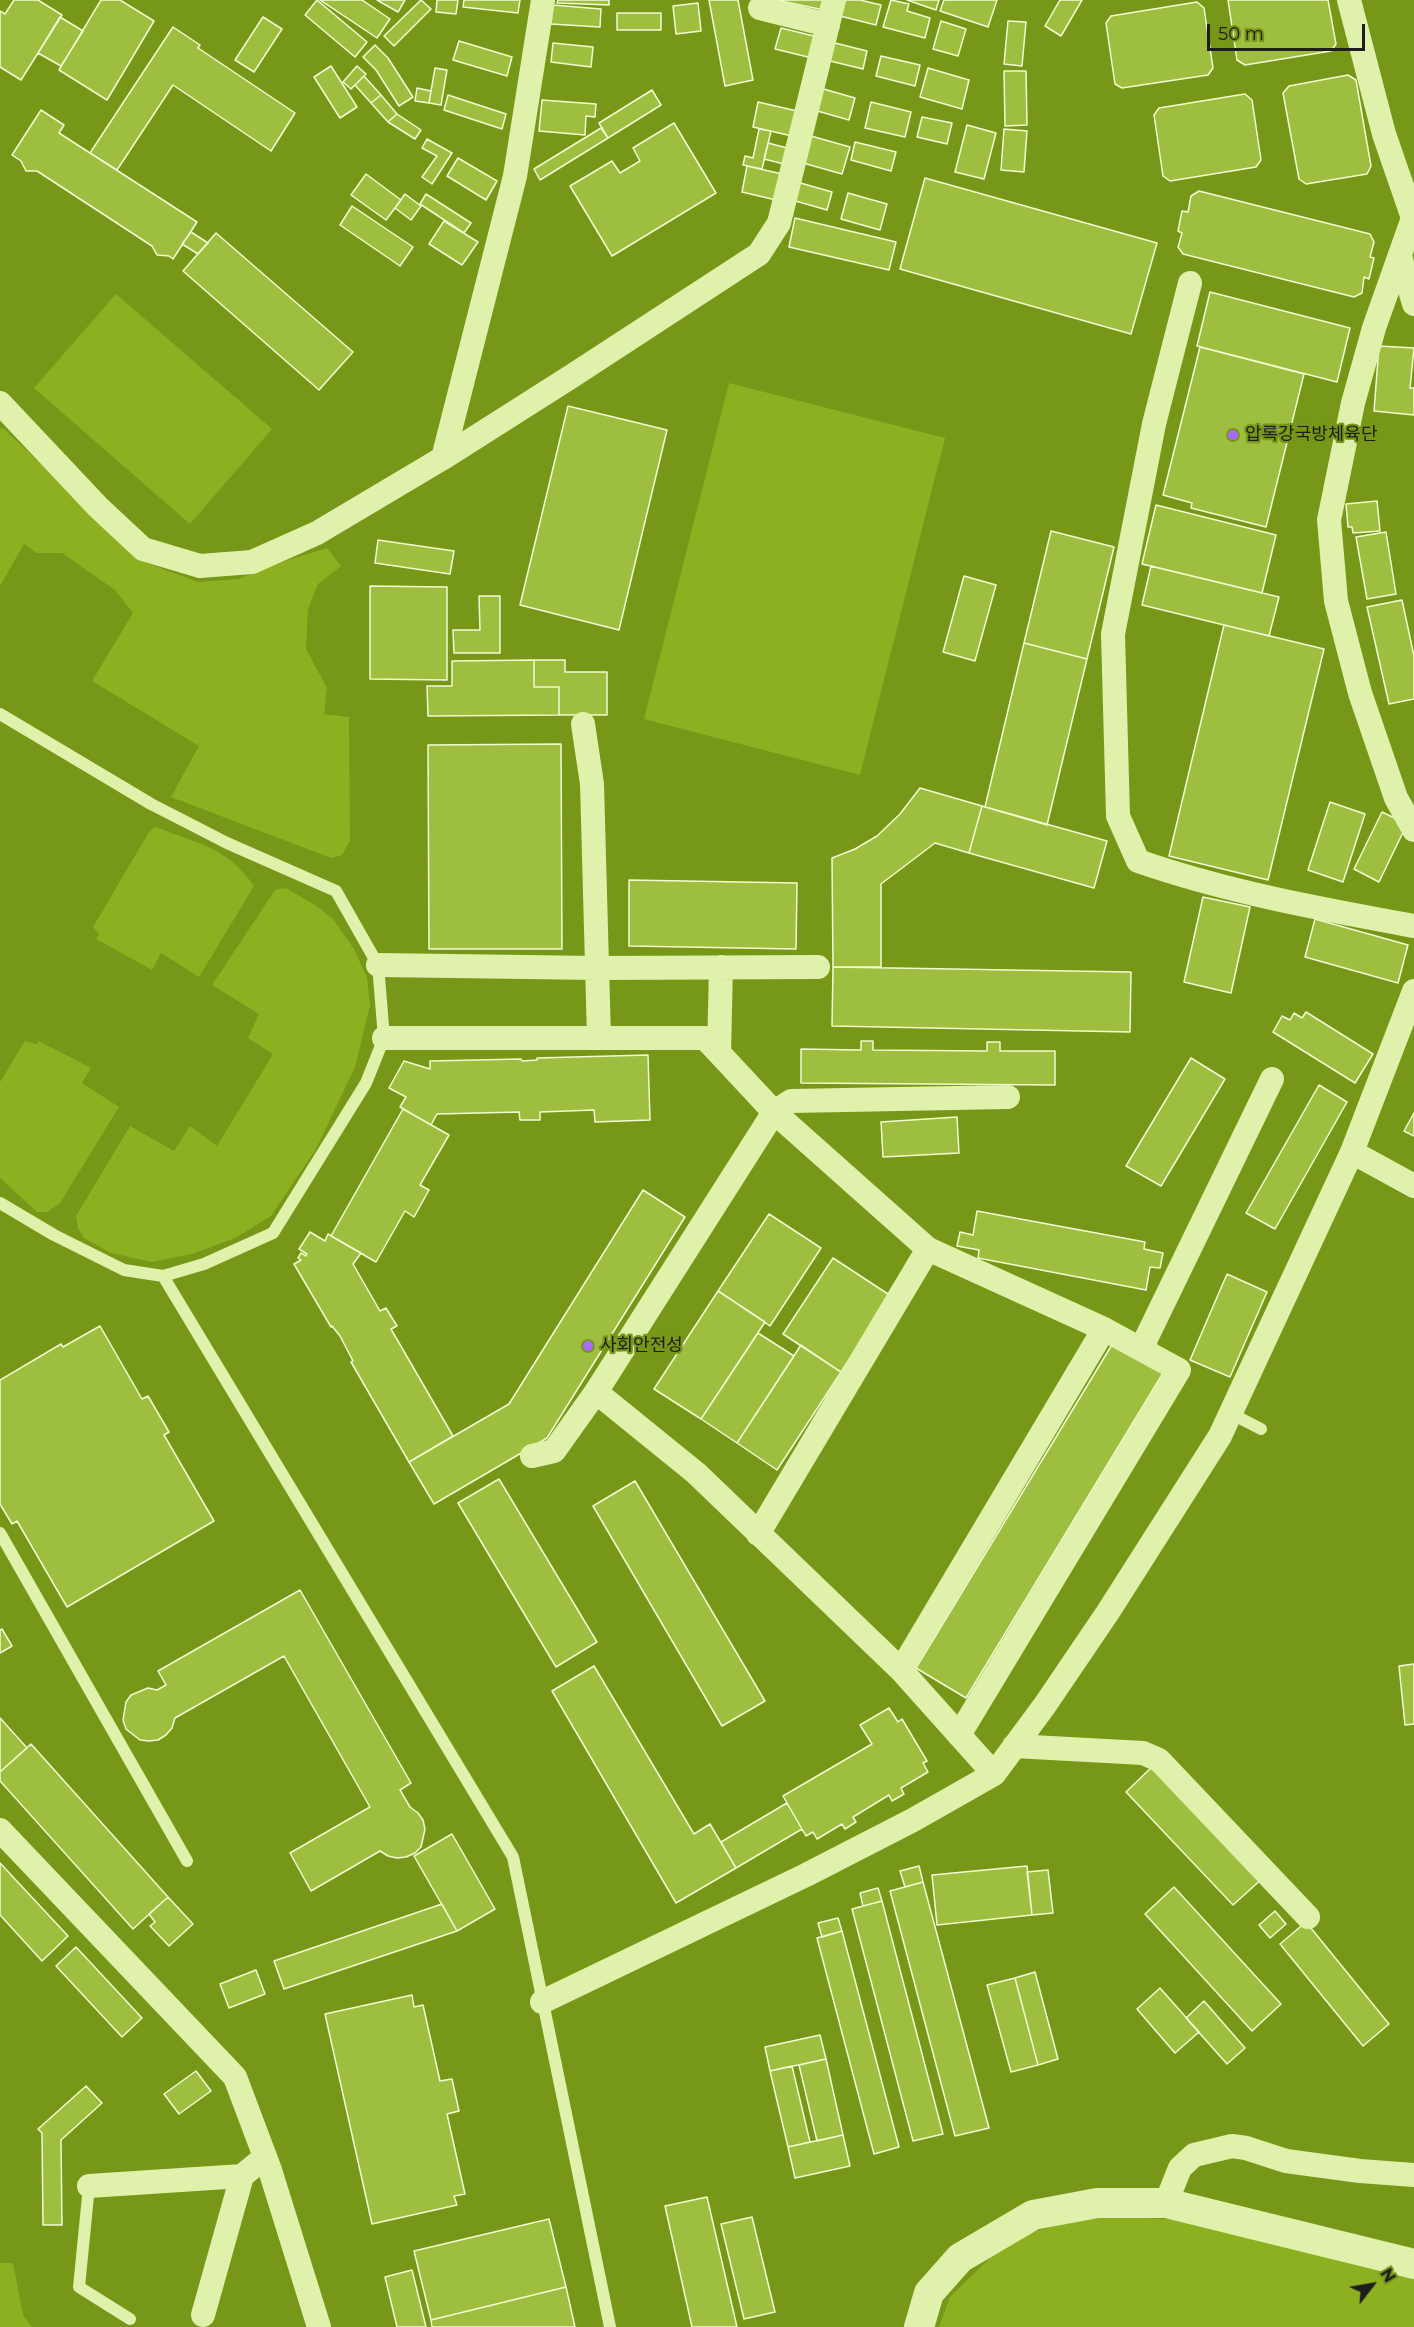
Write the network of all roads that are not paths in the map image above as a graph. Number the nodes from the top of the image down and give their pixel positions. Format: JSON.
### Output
{"nodes":[{"id":1,"x":543,"y":0,"type":"edge"},
{"id":2,"x":834,"y":0,"type":"edge"},
{"id":3,"x":1349,"y":0,"type":"edge"},
{"id":4,"x":760,"y":8,"type":"dead end"},
{"id":5,"x":828,"y":25,"type":"junction"},
{"id":6,"x":1414,"y":218,"type":"edge"},
{"id":7,"x":1400,"y":256,"type":"junction"},
{"id":8,"x":1191,"y":283,"type":"dead end"},
{"id":9,"x":1414,"y":304,"type":"edge"},
{"id":10,"x":0,"y":403,"type":"edge"},
{"id":11,"x":442,"y":458,"type":"junction"},
{"id":12,"x":0,"y":714,"type":"edge"},
{"id":13,"x":583,"y":724,"type":"dead end"},
{"id":14,"x":1414,"y":830,"type":"edge"},
{"id":15,"x":1414,"y":926,"type":"edge"},
{"id":16,"x":378,"y":965,"type":"junction"},
{"id":17,"x":721,"y":967,"type":"junction"},
{"id":18,"x":818,"y":967,"type":"dead end"},
{"id":19,"x":598,"y":968,"type":"junction"},
{"id":20,"x":1414,"y":992,"type":"edge"},
{"id":21,"x":384,"y":1038,"type":"junction"},
{"id":22,"x":599,"y":1038,"type":"junction"},
{"id":23,"x":719,"y":1053,"type":"junction"},
{"id":24,"x":1272,"y":1079,"type":"dead end"},
{"id":25,"x":1008,"y":1097,"type":"dead end"},
{"id":26,"x":774,"y":1112,"type":"junction"},
{"id":27,"x":1352,"y":1152,"type":"junction"},
{"id":28,"x":1414,"y":1186,"type":"edge"},
{"id":29,"x":0,"y":1203,"type":"edge"},
{"id":30,"x":928,"y":1249,"type":"junction"},
{"id":31,"x":163,"y":1276,"type":"junction"},
{"id":32,"x":1104,"y":1329,"type":"junction"},
{"id":33,"x":1141,"y":1349,"type":"junction"},
{"id":34,"x":596,"y":1392,"type":"junction"},
{"id":35,"x":1230,"y":1413,"type":"junction"},
{"id":36,"x":1261,"y":1429,"type":"dead end"},
{"id":37,"x":532,"y":1456,"type":"dead end"},
{"id":38,"x":0,"y":1533,"type":"edge"},
{"id":39,"x":758,"y":1534,"type":"junction"},
{"id":40,"x":901,"y":1670,"type":"junction"},
{"id":41,"x":959,"y":1735,"type":"junction"},
{"id":42,"x":1014,"y":1746,"type":"junction"},
{"id":43,"x":994,"y":1774,"type":"junction"},
{"id":44,"x":0,"y":1830,"type":"edge"},
{"id":45,"x":187,"y":1861,"type":"dead end"},
{"id":46,"x":1308,"y":1917,"type":"dead end"},
{"id":47,"x":542,"y":2002,"type":"junction"},
{"id":48,"x":265,"y":2157,"type":"junction"},
{"id":49,"x":1414,"y":2175,"type":"edge"},
{"id":50,"x":242,"y":2176,"type":"junction"},
{"id":51,"x":89,"y":2186,"type":"joint"},
{"id":52,"x":1166,"y":2203,"type":"junction"},
{"id":53,"x":1414,"y":2264,"type":"edge"},
{"id":54,"x":203,"y":2315,"type":"dead end"},
{"id":55,"x":130,"y":2319,"type":"dead end"},
{"id":56,"x":319,"y":2327,"type":"edge"},
{"id":57,"x":610,"y":2327,"type":"edge"},
{"id":58,"x":919,"y":2327,"type":"edge"}],
"edges":[{"from":1,"to":11,"type":"street"},
{"from":2,"to":5,"type":"street"},
{"from":3,"to":6,"type":"street"},
{"from":4,"to":5,"type":"street"},
{"from":5,"to":11,"type":"street"},
{"from":6,"to":7,"type":"street"},
{"from":7,"to":9,"type":"street"},
{"from":7,"to":14,"type":"street"},
{"from":8,"to":15,"type":"street"},
{"from":10,"to":11,"type":"street"},
{"from":12,"to":16,"type":"lane"},
{"from":13,"to":19,"type":"street"},
{"from":16,"to":19,"type":"street"},
{"from":16,"to":21,"type":"lane"},
{"from":17,"to":18,"type":"street"},
{"from":17,"to":19,"type":"street"},
{"from":17,"to":23,"type":"street"},
{"from":19,"to":22,"type":"street"},
{"from":20,"to":27,"type":"street"},
{"from":21,"to":22,"type":"street"},
{"from":21,"to":31,"type":"lane"},
{"from":22,"to":23,"type":"street"},
{"from":23,"to":26,"type":"street"},
{"from":24,"to":33,"type":"street"},
{"from":25,"to":26,"type":"street"},
{"from":26,"to":30,"type":"street"},
{"from":26,"to":34,"type":"street"},
{"from":27,"to":28,"type":"street"},
{"from":27,"to":35,"type":"street"},
{"from":29,"to":31,"type":"lane"},
{"from":30,"to":32,"type":"street"},
{"from":30,"to":39,"type":"street"},
{"from":31,"to":47,"type":"lane"},
{"from":32,"to":33,"type":"street"},
{"from":32,"to":40,"type":"street"},
{"from":33,"to":41,"type":"street"},
{"from":34,"to":37,"type":"street"},
{"from":34,"to":39,"type":"street"},
{"from":35,"to":36,"type":"lane"},
{"from":35,"to":42,"type":"street"},
{"from":38,"to":45,"type":"lane"},
{"from":39,"to":40,"type":"street"},
{"from":40,"to":41,"type":"street"},
{"from":41,"to":43,"type":"street"},
{"from":42,"to":43,"type":"street"},
{"from":42,"to":46,"type":"street"},
{"from":43,"to":47,"type":"street"},
{"from":44,"to":48,"type":"street"},
{"from":47,"to":57,"type":"lane"},
{"from":48,"to":50,"type":"street"},
{"from":48,"to":56,"type":"street"},
{"from":49,"to":52,"type":"street"},
{"from":50,"to":51,"type":"street"},
{"from":50,"to":54,"type":"street"},
{"from":51,"to":55,"type":"lane"},
{"from":52,"to":53,"type":"street"},
{"from":52,"to":58,"type":"street"}]}
